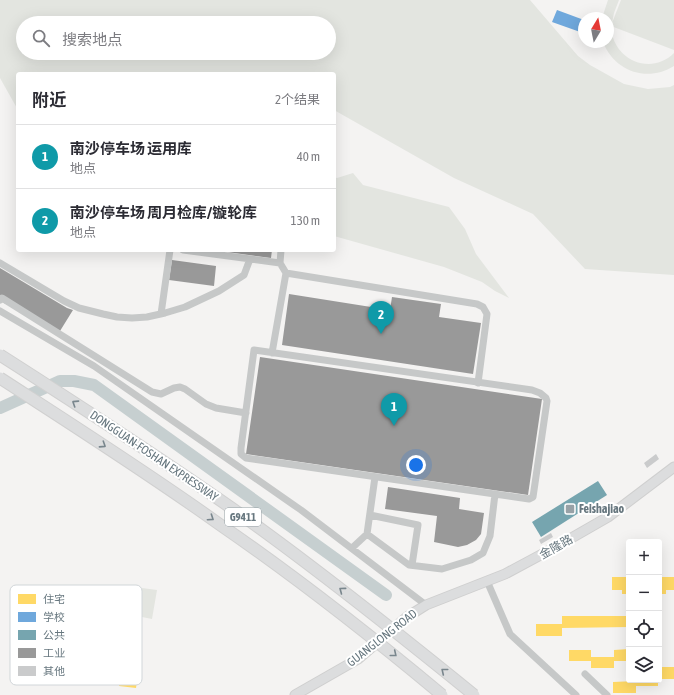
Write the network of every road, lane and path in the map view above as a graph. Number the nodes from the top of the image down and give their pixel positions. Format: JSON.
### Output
{"nodes":[{"id":1,"x":170,"y":252,"type":"edge"},
{"id":2,"x":204,"y":252,"type":"edge"},
{"id":3,"x":282,"y":252,"type":"edge"},
{"id":4,"x":250,"y":259,"type":"junction"},
{"id":5,"x":0,"y":263,"type":"edge"},
{"id":6,"x":280,"y":263,"type":"junction"},
{"id":7,"x":286,"y":273,"type":"junction"},
{"id":8,"x":0,"y":300,"type":"edge"},
{"id":9,"x":0,"y":311,"type":"edge"},
{"id":10,"x":161,"y":314,"type":"junction"},
{"id":11,"x":272,"y":353,"type":"junction"},
{"id":12,"x":0,"y":355,"type":"edge"},
{"id":13,"x":0,"y":378,"type":"edge"},
{"id":14,"x":478,"y":383,"type":"junction"},
{"id":15,"x":246,"y":413,"type":"junction"},
{"id":16,"x":674,"y":467,"type":"edge"},
{"id":17,"x":375,"y":477,"type":"junction"},
{"id":18,"x":495,"y":494,"type":"junction"},
{"id":19,"x":370,"y":515,"type":"junction"},
{"id":20,"x":367,"y":534,"type":"junction"},
{"id":21,"x":352,"y":548,"type":"junction"},
{"id":22,"x":412,"y":565,"type":"junction"},
{"id":23,"x":487,"y":581,"type":"junction"},
{"id":24,"x":426,"y":605,"type":"junction"},
{"id":25,"x":585,"y":674,"type":"dead end"},
{"id":26,"x":295,"y":695,"type":"edge"},
{"id":27,"x":442,"y":695,"type":"edge"},
{"id":28,"x":474,"y":695,"type":"edge"},
{"id":29,"x":576,"y":695,"type":"edge"},
{"id":30,"x":607,"y":695,"type":"edge"}],
"edges":[{"from":1,"to":10,"type":"street"},
{"from":2,"to":4,"type":"street"},
{"from":3,"to":6,"type":"street"},
{"from":4,"to":6,"type":"street"},
{"from":4,"to":10,"type":"street"},
{"from":5,"to":10,"type":"street"},
{"from":6,"to":7,"type":"street"},
{"from":7,"to":11,"type":"street"},
{"from":7,"to":14,"type":"street"},
{"from":8,"to":15,"type":"street"},
{"from":9,"to":21,"type":"street"},
{"from":11,"to":14,"type":"street"},
{"from":11,"to":15,"type":"street"},
{"from":28,"to":12,"type":"highway","name":"DONGGUAN-FOSHAN EXPRESSWAY","number":"G9411","one_way":true,"bridge":true},
{"from":13,"to":27,"type":"highway","name":"DONGGUAN-FOSHAN EXPRESSWAY","number":"G9411","one_way":true,"bridge":true},
{"from":14,"to":18,"type":"street"},
{"from":15,"to":17,"type":"street"},
{"from":16,"to":23,"type":"main road","name":"金隆路"},
{"from":17,"to":18,"type":"street"},
{"from":17,"to":19,"type":"street"},
{"from":18,"to":22,"type":"street"},
{"from":19,"to":20,"type":"street"},
{"from":19,"to":22,"type":"street"},
{"from":20,"to":21,"type":"street"},
{"from":20,"to":22,"type":"street"},
{"from":21,"to":24,"type":"street"},
{"from":23,"to":24,"type":"main road","name":"金隆路"},
{"from":23,"to":29,"type":"street"},
{"from":24,"to":26,"type":"main road","name":"GUANGLONG ROAD"},
{"from":25,"to":30,"type":"street"}]}
